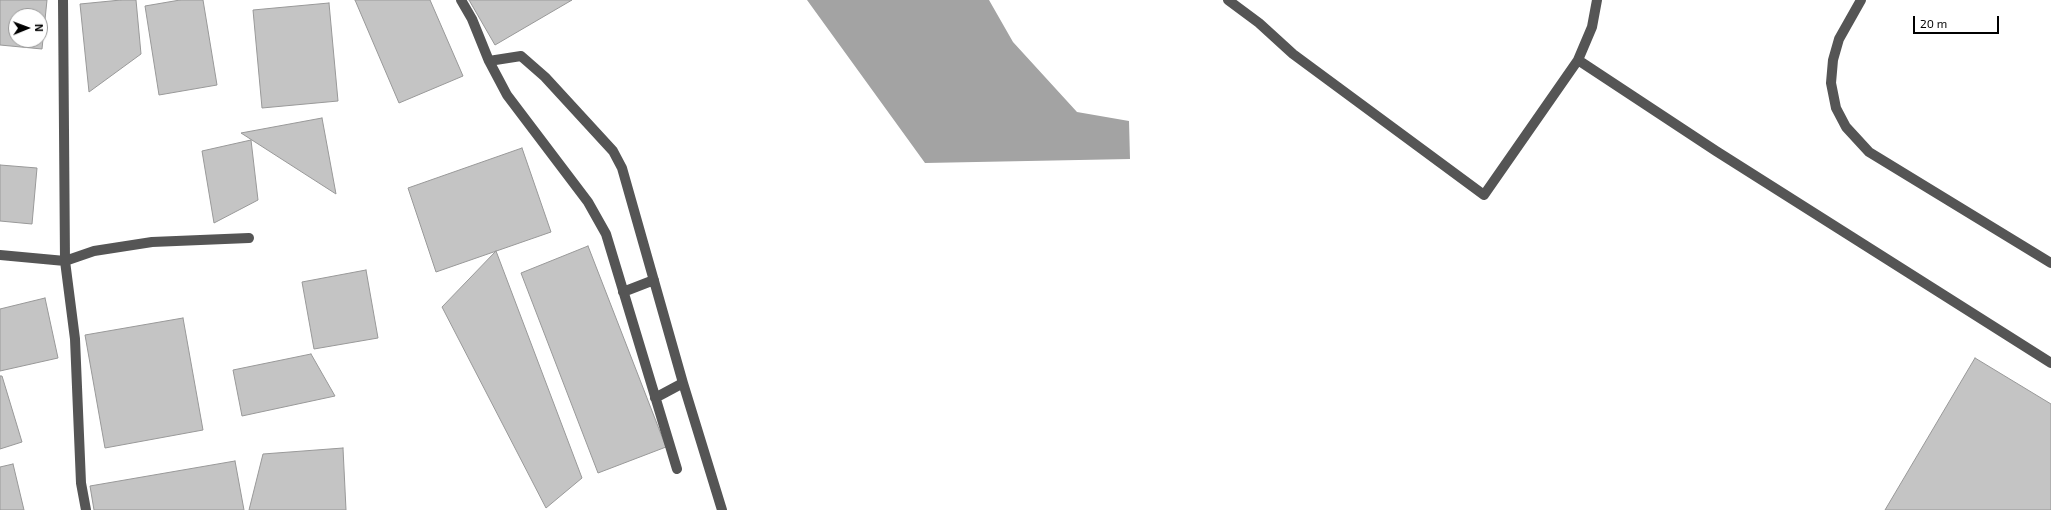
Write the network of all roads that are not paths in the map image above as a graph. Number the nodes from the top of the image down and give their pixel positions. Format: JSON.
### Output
{"nodes":[{"id":1,"x":63,"y":0,"type":"edge"},
{"id":2,"x":461,"y":0,"type":"edge"},
{"id":3,"x":1228,"y":0,"type":"edge"},
{"id":4,"x":1598,"y":0,"type":"edge"},
{"id":5,"x":1861,"y":0,"type":"edge"},
{"id":6,"x":1578,"y":60,"type":"junction"},
{"id":7,"x":489,"y":61,"type":"junction"},
{"id":8,"x":249,"y":238,"type":"dead end"},
{"id":9,"x":0,"y":255,"type":"edge"},
{"id":10,"x":65,"y":261,"type":"junction"},
{"id":11,"x":2051,"y":263,"type":"edge"},
{"id":12,"x":654,"y":280,"type":"junction"},
{"id":13,"x":624,"y":292,"type":"junction"},
{"id":14,"x":2051,"y":363,"type":"edge"},
{"id":15,"x":683,"y":383,"type":"junction"},
{"id":16,"x":655,"y":398,"type":"junction"},
{"id":17,"x":677,"y":469,"type":"dead end"},
{"id":18,"x":86,"y":510,"type":"edge"},
{"id":19,"x":722,"y":510,"type":"edge"}],
"edges":[{"from":1,"to":10,"type":"street"},
{"from":2,"to":7,"type":"street"},
{"from":3,"to":6,"type":"street"},
{"from":4,"to":6,"type":"street"},
{"from":5,"to":11,"type":"street"},
{"from":6,"to":14,"type":"street"},
{"from":7,"to":12,"type":"street"},
{"from":7,"to":13,"type":"street"},
{"from":8,"to":10,"type":"street"},
{"from":9,"to":10,"type":"street"},
{"from":10,"to":18,"type":"street"},
{"from":12,"to":13,"type":"street"},
{"from":12,"to":15,"type":"street"},
{"from":13,"to":16,"type":"street"},
{"from":15,"to":16,"type":"street"},
{"from":15,"to":19,"type":"street"},
{"from":16,"to":17,"type":"street"}]}
